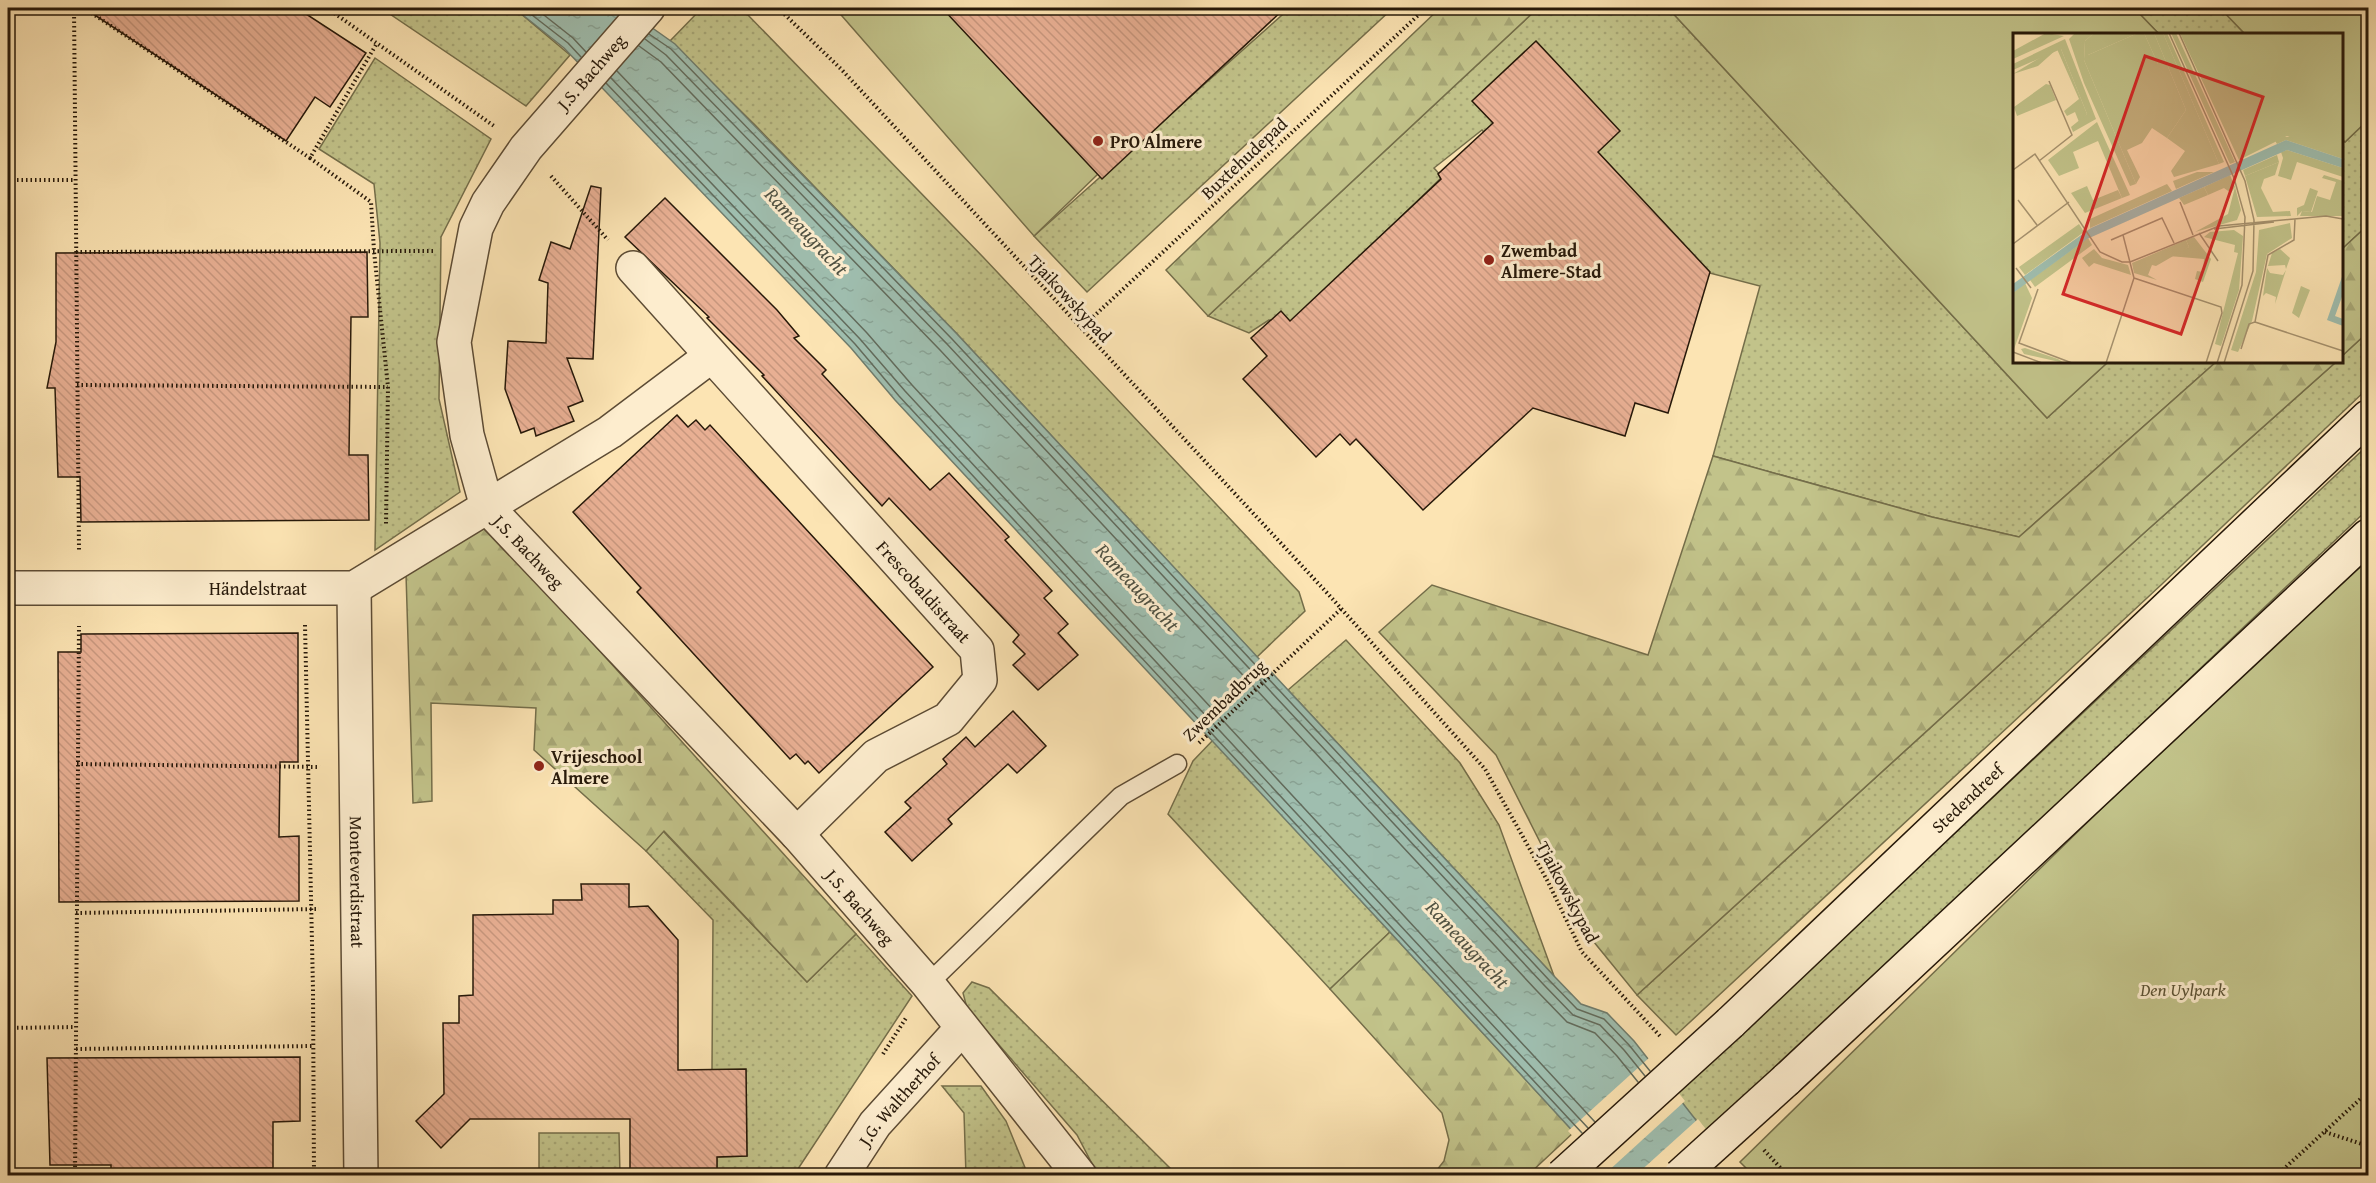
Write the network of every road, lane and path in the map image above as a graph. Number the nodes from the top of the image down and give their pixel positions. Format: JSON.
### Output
{"nodes":[{"id":1,"x":84,"y":8,"type":"edge"},
{"id":2,"x":327,"y":8,"type":"edge"},
{"id":3,"x":648,"y":8,"type":"edge"},
{"id":4,"x":777,"y":8,"type":"edge"},
{"id":5,"x":1426,"y":8,"type":"edge"},
{"id":6,"x":377,"y":43,"type":"junction"},
{"id":7,"x":526,"y":148,"type":"junction"},
{"id":8,"x":310,"y":158,"type":"junction"},
{"id":9,"x":8,"y":180,"type":"edge"},
{"id":10,"x":75,"y":180,"type":"dead end"},
{"id":11,"x":374,"y":251,"type":"junction"},
{"id":12,"x":471,"y":251,"type":"junction"},
{"id":13,"x":76,"y":252,"type":"dead end"},
{"id":14,"x":633,"y":268,"type":"joint"},
{"id":15,"x":1080,"y":329,"type":"junction"},
{"id":16,"x":711,"y":356,"type":"junction"},
{"id":17,"x":77,"y":385,"type":"dead end"},
{"id":18,"x":388,"y":387,"type":"junction"},
{"id":19,"x":2368,"y":417,"type":"edge"},
{"id":20,"x":487,"y":507,"type":"junction"},
{"id":21,"x":2368,"y":536,"type":"edge"},
{"id":22,"x":385,"y":568,"type":"junction"},
{"id":23,"x":8,"y":588,"type":"edge"},
{"id":24,"x":304,"y":588,"type":"junction"},
{"id":25,"x":354,"y":588,"type":"junction"},
{"id":26,"x":1341,"y":609,"type":"junction"},
{"id":27,"x":77,"y":764,"type":"dead end"},
{"id":28,"x":1177,"y":764,"type":"joint"},
{"id":29,"x":309,"y":767,"type":"junction"},
{"id":30,"x":355,"y":767,"type":"junction"},
{"id":31,"x":797,"y":834,"type":"junction"},
{"id":32,"x":356,"y":908,"type":"junction"},
{"id":33,"x":311,"y":909,"type":"junction"},
{"id":34,"x":76,"y":913,"type":"dead end"},
{"id":35,"x":928,"y":984,"type":"junction"},
{"id":36,"x":75,"y":1027,"type":"dead end"},
{"id":37,"x":8,"y":1028,"type":"edge"},
{"id":38,"x":962,"y":1028,"type":"junction"},
{"id":39,"x":1663,"y":1040,"type":"dead end"},
{"id":40,"x":313,"y":1046,"type":"junction"},
{"id":41,"x":75,"y":1049,"type":"dead end"},
{"id":42,"x":2368,"y":1092,"type":"edge"},
{"id":43,"x":1020,"y":1102,"type":"junction"},
{"id":44,"x":2325,"y":1132,"type":"junction"},
{"id":45,"x":2368,"y":1146,"type":"edge"},
{"id":46,"x":1764,"y":1149,"type":"dead end"},
{"id":47,"x":314,"y":1176,"type":"edge"},
{"id":48,"x":361,"y":1176,"type":"edge"},
{"id":49,"x":841,"y":1176,"type":"edge"},
{"id":50,"x":1049,"y":1176,"type":"edge"},
{"id":51,"x":1080,"y":1176,"type":"edge"},
{"id":52,"x":1562,"y":1176,"type":"edge"},
{"id":53,"x":1680,"y":1176,"type":"edge"},
{"id":54,"x":1788,"y":1176,"type":"edge"},
{"id":55,"x":2276,"y":1176,"type":"edge"}],
"edges":[{"from":1,"to":8,"type":"path"},
{"from":2,"to":6,"type":"path"},
{"from":3,"to":7,"type":"street","name":"J.S. Bachweg"},
{"from":4,"to":15,"type":"path","name":"Tjaikowskypad"},
{"from":5,"to":15,"type":"path","name":"Buxtehudepad"},
{"from":6,"to":7,"type":"path"},
{"from":6,"to":8,"type":"path"},
{"from":7,"to":12,"type":"street","name":"J.S. Bachweg"},
{"from":7,"to":14,"type":"path"},
{"from":8,"to":11,"type":"path"},
{"from":9,"to":10,"type":"path"},
{"from":11,"to":12,"type":"path"},
{"from":11,"to":13,"type":"path"},
{"from":11,"to":18,"type":"path"},
{"from":12,"to":20,"type":"street","name":"J.S. Bachweg"},
{"from":14,"to":16,"type":"street","name":"Frescobaldistraat"},
{"from":15,"to":26,"type":"path","name":"Tjaikowskypad"},
{"from":16,"to":20,"type":"street"},
{"from":16,"to":31,"type":"street","name":"Frescobaldistraat"},
{"from":17,"to":18,"type":"path"},
{"from":18,"to":22,"type":"path"},
{"from":19,"to":52,"type":"street","name":"Stedendreef","bridge":true},
{"from":20,"to":22,"type":"street"},
{"from":20,"to":31,"type":"street","name":"J.S. Bachweg"},
{"from":21,"to":53,"type":"street","bridge":true},
{"from":22,"to":25,"type":"street"},
{"from":23,"to":24,"type":"street","name":"Händelstraat"},
{"from":24,"to":25,"type":"street","name":"Händelstraat"},
{"from":24,"to":29,"type":"path"},
{"from":25,"to":30,"type":"street","name":"Monteverdistraat"},
{"from":26,"to":28,"type":"path","name":"Zwembadbrug"},
{"from":26,"to":39,"type":"path","name":"Tjaikowskypad"},
{"from":27,"to":29,"type":"path"},
{"from":28,"to":35,"type":"lane"},
{"from":29,"to":30,"type":"path"},
{"from":29,"to":33,"type":"path"},
{"from":30,"to":32,"type":"street","name":"Monteverdistraat"},
{"from":31,"to":35,"type":"street","name":"J.S. Bachweg"},
{"from":32,"to":33,"type":"path"},
{"from":32,"to":48,"type":"street","name":"Monteverdistraat"},
{"from":33,"to":34,"type":"path"},
{"from":33,"to":40,"type":"path"},
{"from":35,"to":38,"type":"street","name":"J.S. Bachweg"},
{"from":36,"to":37,"type":"path"},
{"from":38,"to":43,"type":"street","name":"J.S. Bachweg"},
{"from":38,"to":49,"type":"street","name":"J.G. Waltherhof"},
{"from":40,"to":41,"type":"path"},
{"from":40,"to":47,"type":"path"},
{"from":42,"to":44,"type":"path"},
{"from":43,"to":50,"type":"street","name":"J.S. Bachweg"},
{"from":43,"to":51,"type":"street","name":"J.S. Bachweg"},
{"from":44,"to":45,"type":"path"},
{"from":44,"to":55,"type":"path"},
{"from":46,"to":54,"type":"path"}]}
